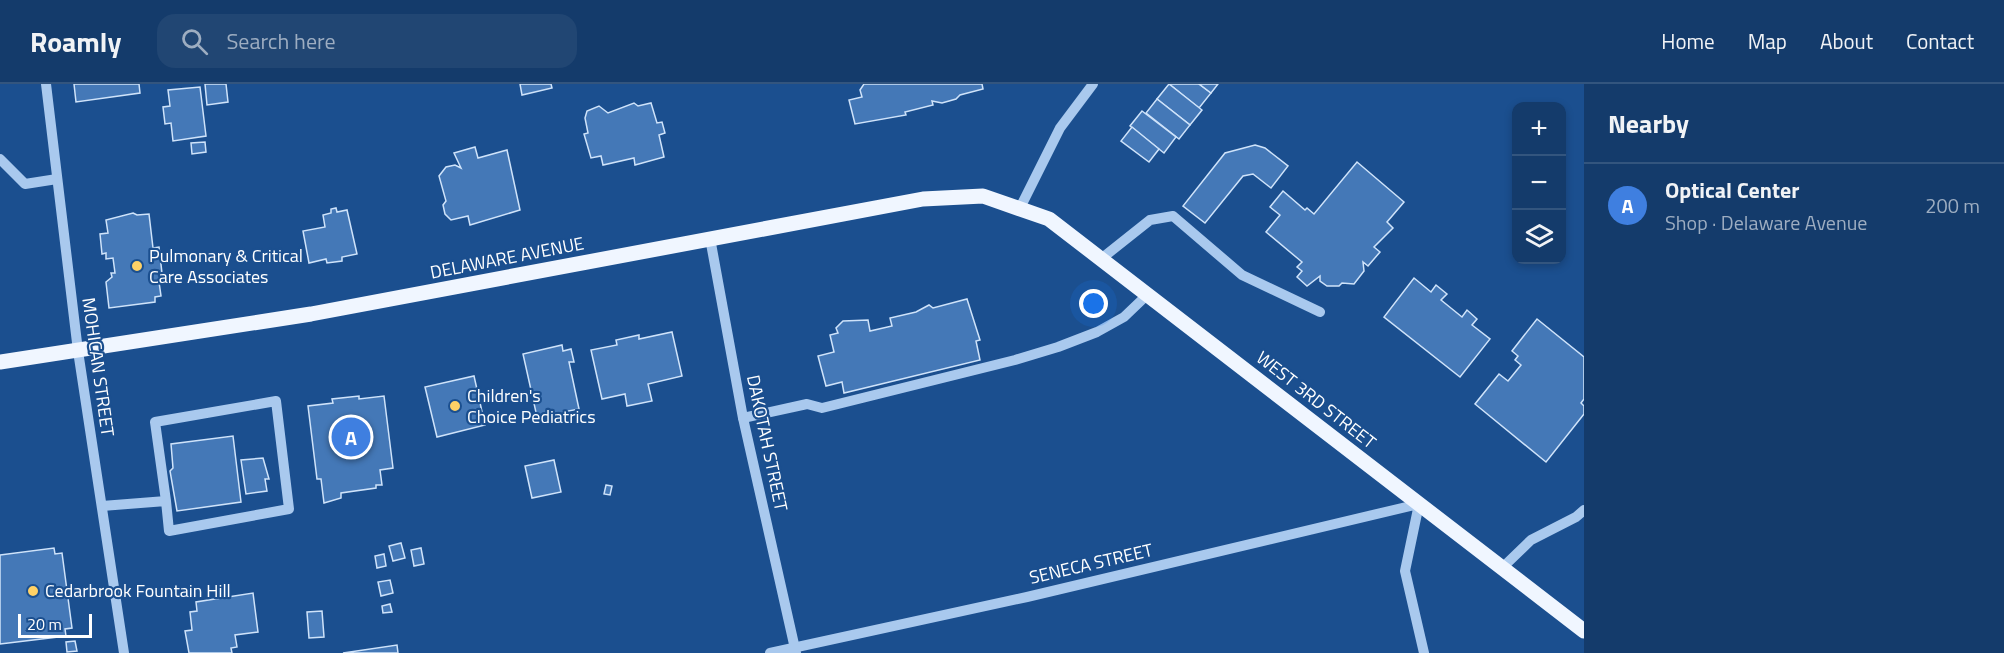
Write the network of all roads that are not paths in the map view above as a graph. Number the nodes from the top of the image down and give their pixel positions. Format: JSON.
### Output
{"nodes":[{"id":1,"x":46,"y":84,"type":"edge"},
{"id":2,"x":1093,"y":84,"type":"edge"},
{"id":3,"x":0,"y":159,"type":"edge"},
{"id":4,"x":57,"y":179,"type":"junction"},
{"id":5,"x":1019,"y":210,"type":"junction"},
{"id":6,"x":710,"y":238,"type":"junction"},
{"id":7,"x":1101,"y":259,"type":"junction"},
{"id":8,"x":1147,"y":295,"type":"junction"},
{"id":9,"x":1320,"y":312,"type":"dead end"},
{"id":10,"x":78,"y":351,"type":"junction"},
{"id":11,"x":0,"y":362,"type":"edge"},
{"id":12,"x":743,"y":418,"type":"junction"},
{"id":13,"x":166,"y":501,"type":"junction"},
{"id":14,"x":1419,"y":504,"type":"junction"},
{"id":15,"x":102,"y":506,"type":"junction"},
{"id":16,"x":1584,"y":510,"type":"edge"},
{"id":17,"x":1502,"y":568,"type":"junction"},
{"id":18,"x":1584,"y":631,"type":"edge"},
{"id":19,"x":796,"y":650,"type":"edge"},
{"id":20,"x":124,"y":653,"type":"edge"},
{"id":21,"x":770,"y":653,"type":"edge"},
{"id":22,"x":1424,"y":653,"type":"edge"}],
"edges":[{"from":1,"to":4,"type":"street","name":"MOHICAN STREET"},
{"from":2,"to":5,"type":"street"},
{"from":3,"to":4,"type":"street"},
{"from":4,"to":10,"type":"street","name":"MOHICAN STREET"},
{"from":5,"to":6,"type":"main road","name":"DELAWARE AVENUE"},
{"from":5,"to":7,"type":"main road","name":"WEST 3RD STREET"},
{"from":6,"to":10,"type":"main road","name":"DELAWARE AVENUE"},
{"from":6,"to":12,"type":"street","name":"DAKOTAH STREET"},
{"from":7,"to":8,"type":"main road","name":"WEST 3RD STREET"},
{"from":7,"to":9,"type":"street"},
{"from":8,"to":12,"type":"street"},
{"from":8,"to":14,"type":"main road","name":"WEST 3RD STREET"},
{"from":10,"to":11,"type":"main road","name":"DELAWARE AVENUE"},
{"from":10,"to":15,"type":"street","name":"MOHICAN STREET"},
{"from":12,"to":19,"type":"street","name":"DAKOTAH STREET"},
{"from":13,"to":13,"type":"street"},
{"from":13,"to":15,"type":"street"},
{"from":14,"to":17,"type":"main road","name":"WEST 3RD STREET"},
{"from":14,"to":19,"type":"street","name":"SENECA STREET"},
{"from":14,"to":22,"type":"street"},
{"from":15,"to":20,"type":"street","name":"MOHICAN STREET"},
{"from":16,"to":17,"type":"street"},
{"from":17,"to":18,"type":"main road","name":"WEST 3RD STREET"},
{"from":19,"to":21,"type":"street","name":"SENECA STREET"}]}
